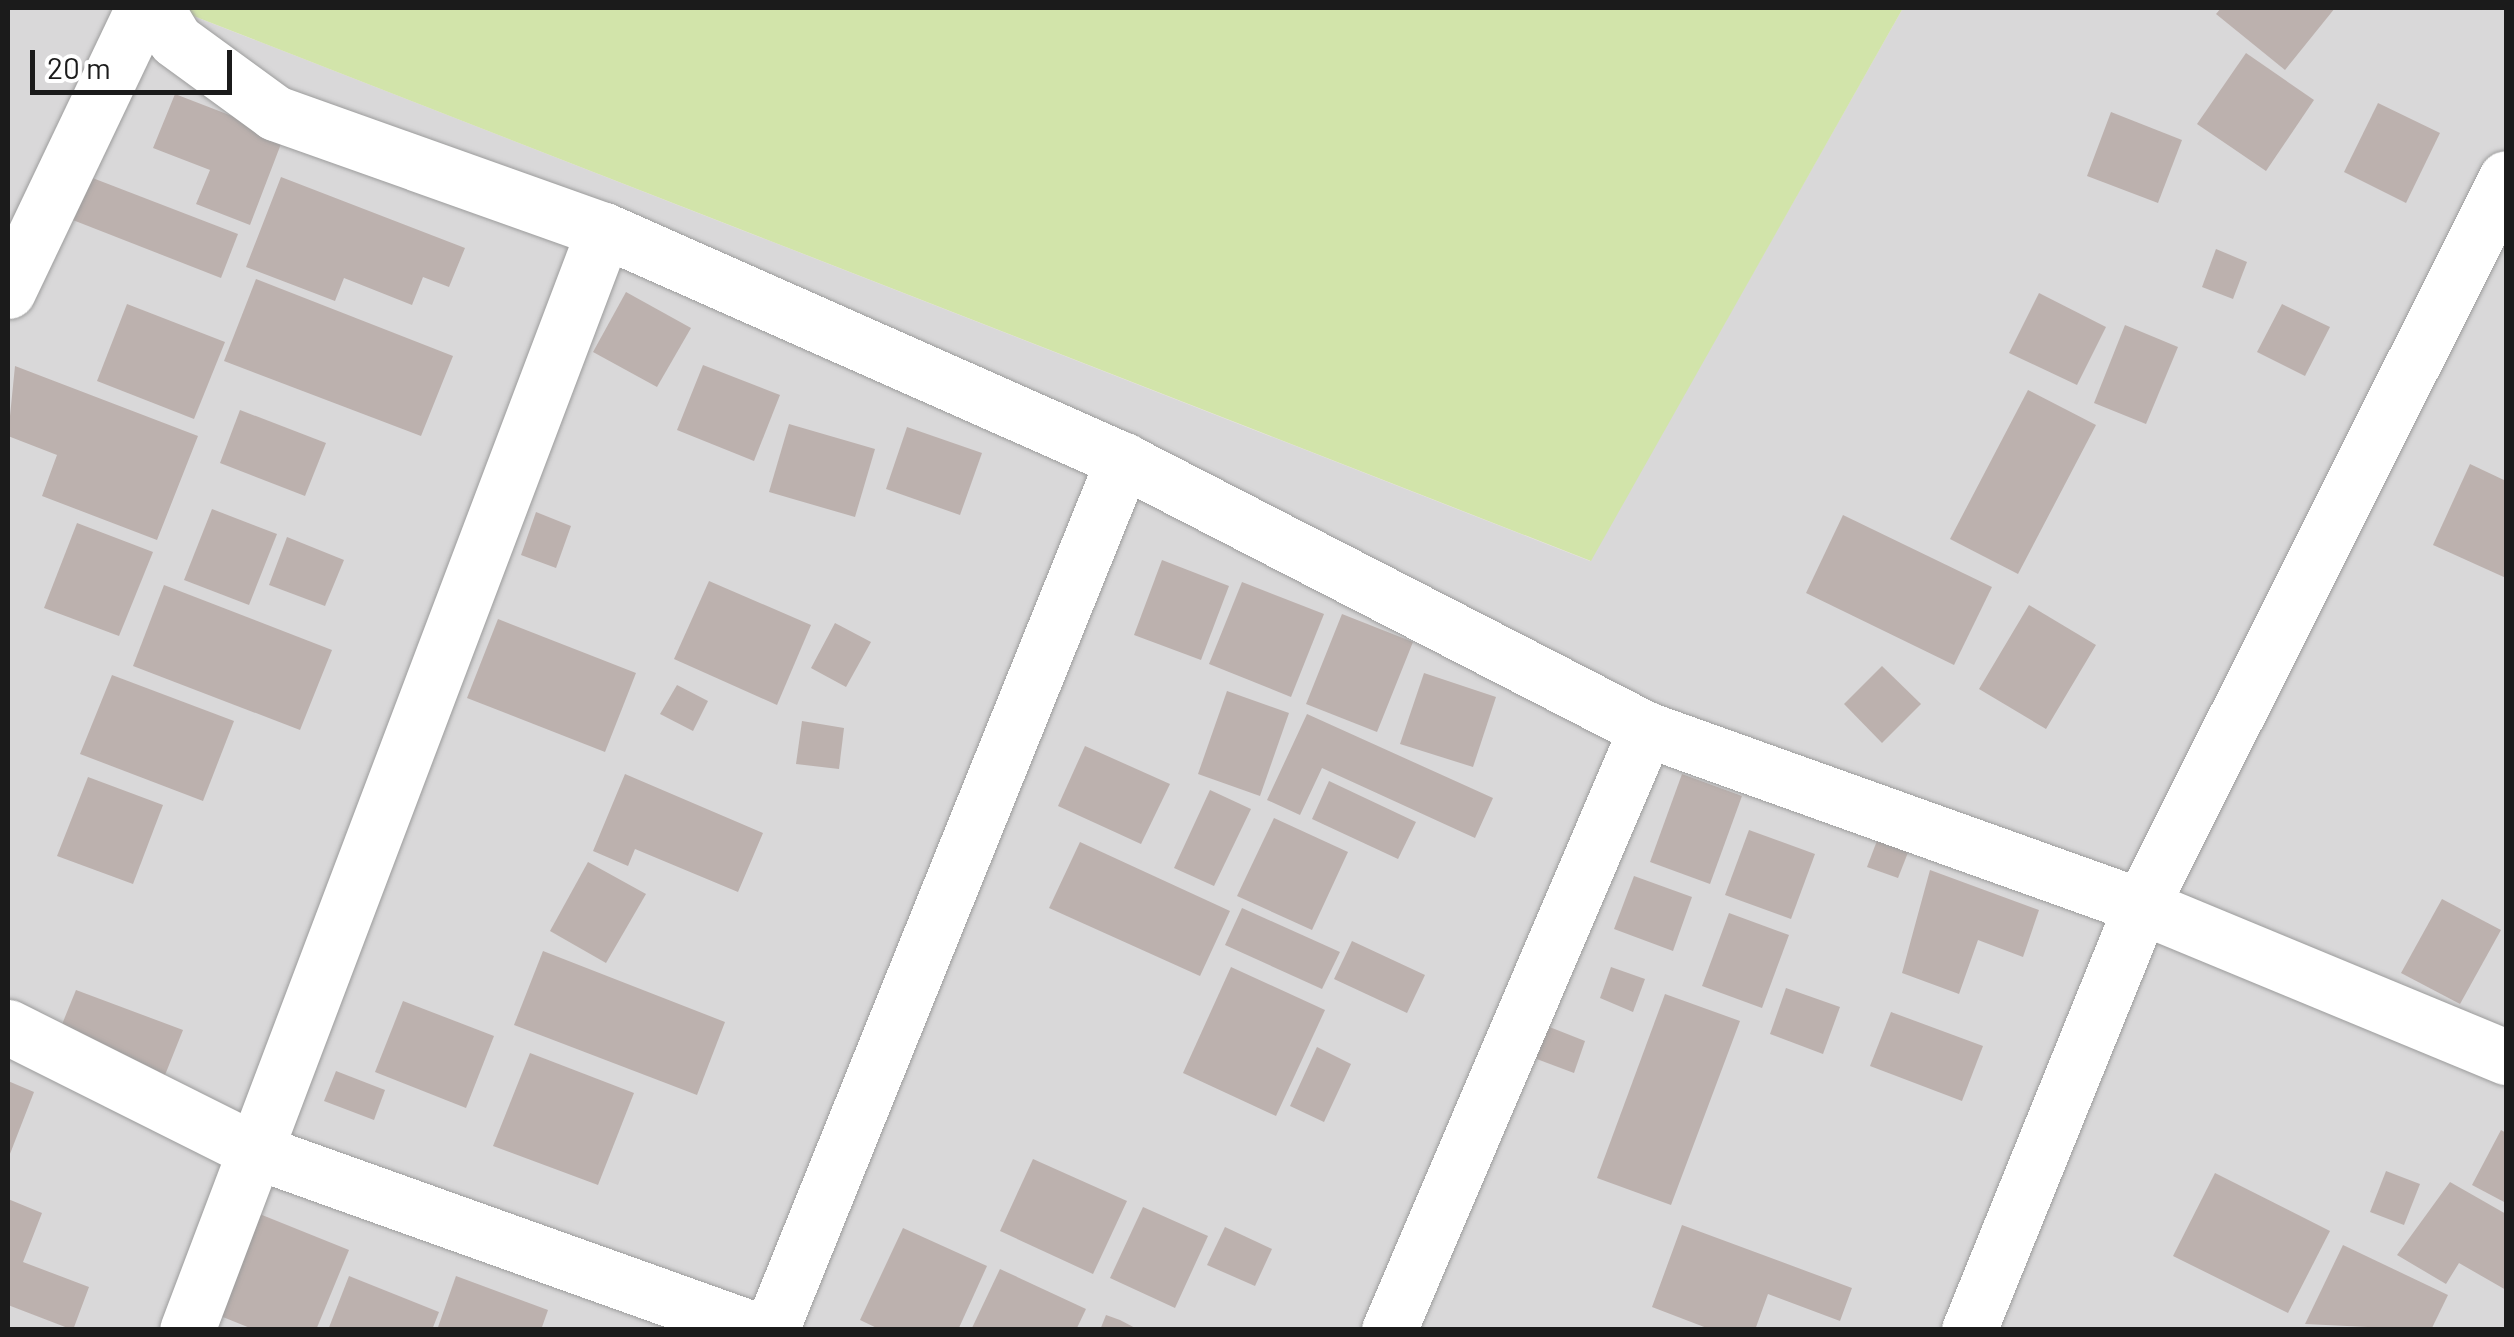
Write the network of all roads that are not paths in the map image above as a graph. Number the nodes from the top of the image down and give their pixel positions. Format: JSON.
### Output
{"nodes":[{"id":1,"x":143,"y":8,"type":"edge"},
{"id":2,"x":156,"y":8,"type":"edge"},
{"id":3,"x":2506,"y":178,"type":"edge"},
{"id":4,"x":604,"y":230,"type":"junction"},
{"id":5,"x":8,"y":291,"type":"edge"},
{"id":6,"x":1123,"y":460,"type":"junction"},
{"id":7,"x":1646,"y":730,"type":"junction"},
{"id":8,"x":2141,"y":906,"type":"junction"},
{"id":9,"x":8,"y":1027,"type":"edge"},
{"id":10,"x":2506,"y":1057,"type":"edge"},
{"id":11,"x":258,"y":1152,"type":"junction"},
{"id":12,"x":187,"y":1330,"type":"edge"},
{"id":13,"x":756,"y":1330,"type":"edge"},
{"id":14,"x":771,"y":1330,"type":"edge"},
{"id":15,"x":1390,"y":1330,"type":"edge"},
{"id":16,"x":1969,"y":1330,"type":"edge"}],
"edges":[{"from":1,"to":5,"type":"street"},
{"from":2,"to":4,"type":"street"},
{"from":3,"to":8,"type":"street"},
{"from":4,"to":6,"type":"street"},
{"from":4,"to":11,"type":"street"},
{"from":6,"to":7,"type":"street"},
{"from":6,"to":14,"type":"street"},
{"from":7,"to":8,"type":"street"},
{"from":7,"to":15,"type":"street"},
{"from":8,"to":10,"type":"street"},
{"from":8,"to":16,"type":"street"},
{"from":9,"to":11,"type":"street"},
{"from":11,"to":12,"type":"street"},
{"from":11,"to":13,"type":"street"}]}
